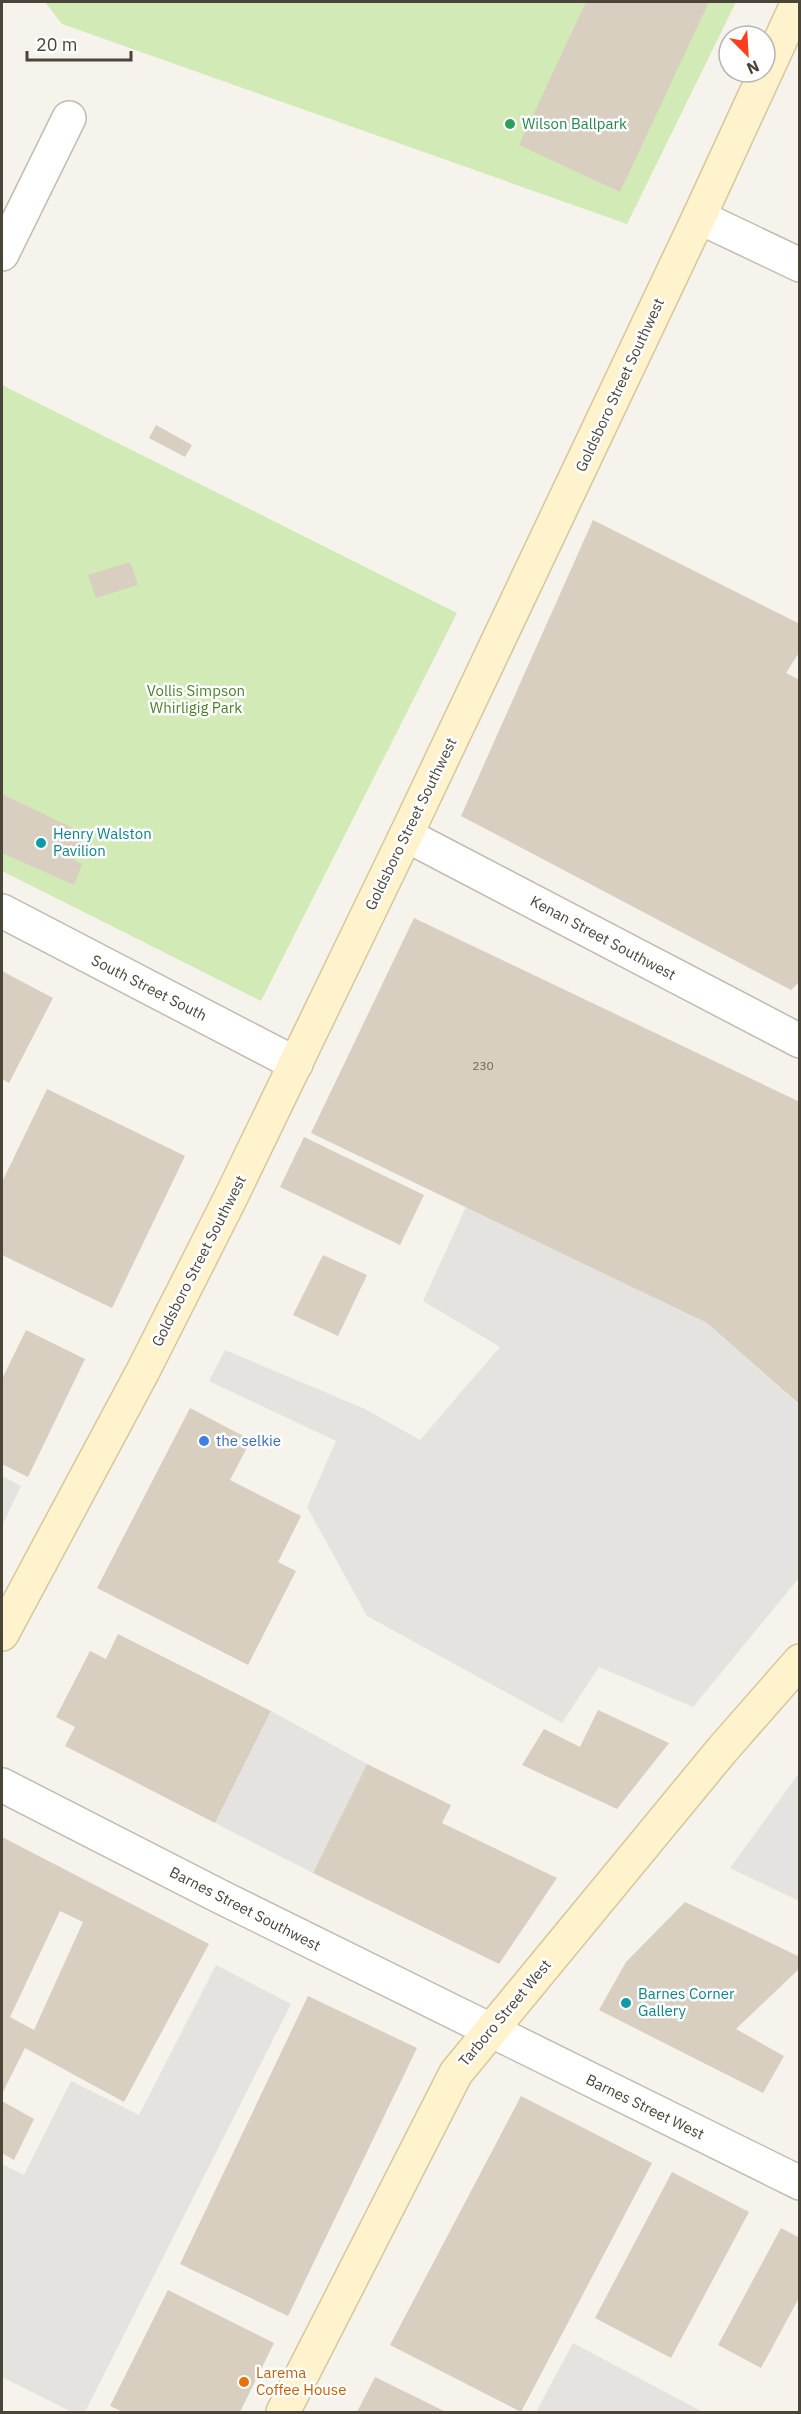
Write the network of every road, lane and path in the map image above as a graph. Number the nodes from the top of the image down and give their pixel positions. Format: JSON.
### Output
{"nodes":[{"id":1,"x":798,"y":2,"type":"edge"},
{"id":2,"x":69,"y":118,"type":"dead end"},
{"id":3,"x":699,"y":217,"type":"junction"},
{"id":4,"x":2,"y":254,"type":"edge"},
{"id":5,"x":800,"y":265,"type":"edge"},
{"id":6,"x":406,"y":835,"type":"junction"},
{"id":7,"x":2,"y":911,"type":"edge"},
{"id":8,"x":800,"y":1041,"type":"edge"},
{"id":9,"x":296,"y":1064,"type":"junction"},
{"id":10,"x":2,"y":1634,"type":"edge"},
{"id":11,"x":800,"y":1661,"type":"edge"},
{"id":12,"x":2,"y":1785,"type":"edge"},
{"id":13,"x":490,"y":2031,"type":"junction"},
{"id":14,"x":800,"y":2182,"type":"edge"},
{"id":15,"x":283,"y":2412,"type":"edge"}],
"edges":[{"from":1,"to":3,"type":"street","name":"Goldsboro Street Southwest"},
{"from":2,"to":4,"type":"street"},
{"from":3,"to":5,"type":"street"},
{"from":3,"to":6,"type":"street","name":"Goldsboro Street Southwest"},
{"from":6,"to":8,"type":"street","name":"Kenan Street Southwest"},
{"from":6,"to":9,"type":"street","name":"Goldsboro Street Southwest"},
{"from":7,"to":9,"type":"street","name":"South Street South"},
{"from":9,"to":10,"type":"street","name":"Goldsboro Street Southwest"},
{"from":11,"to":13,"type":"street","name":"Tarboro Street West"},
{"from":12,"to":13,"type":"street","name":"Barnes Street Southwest"},
{"from":13,"to":14,"type":"street","name":"Barnes Street West"},
{"from":13,"to":15,"type":"street","name":"Tarboro Street West"}]}
